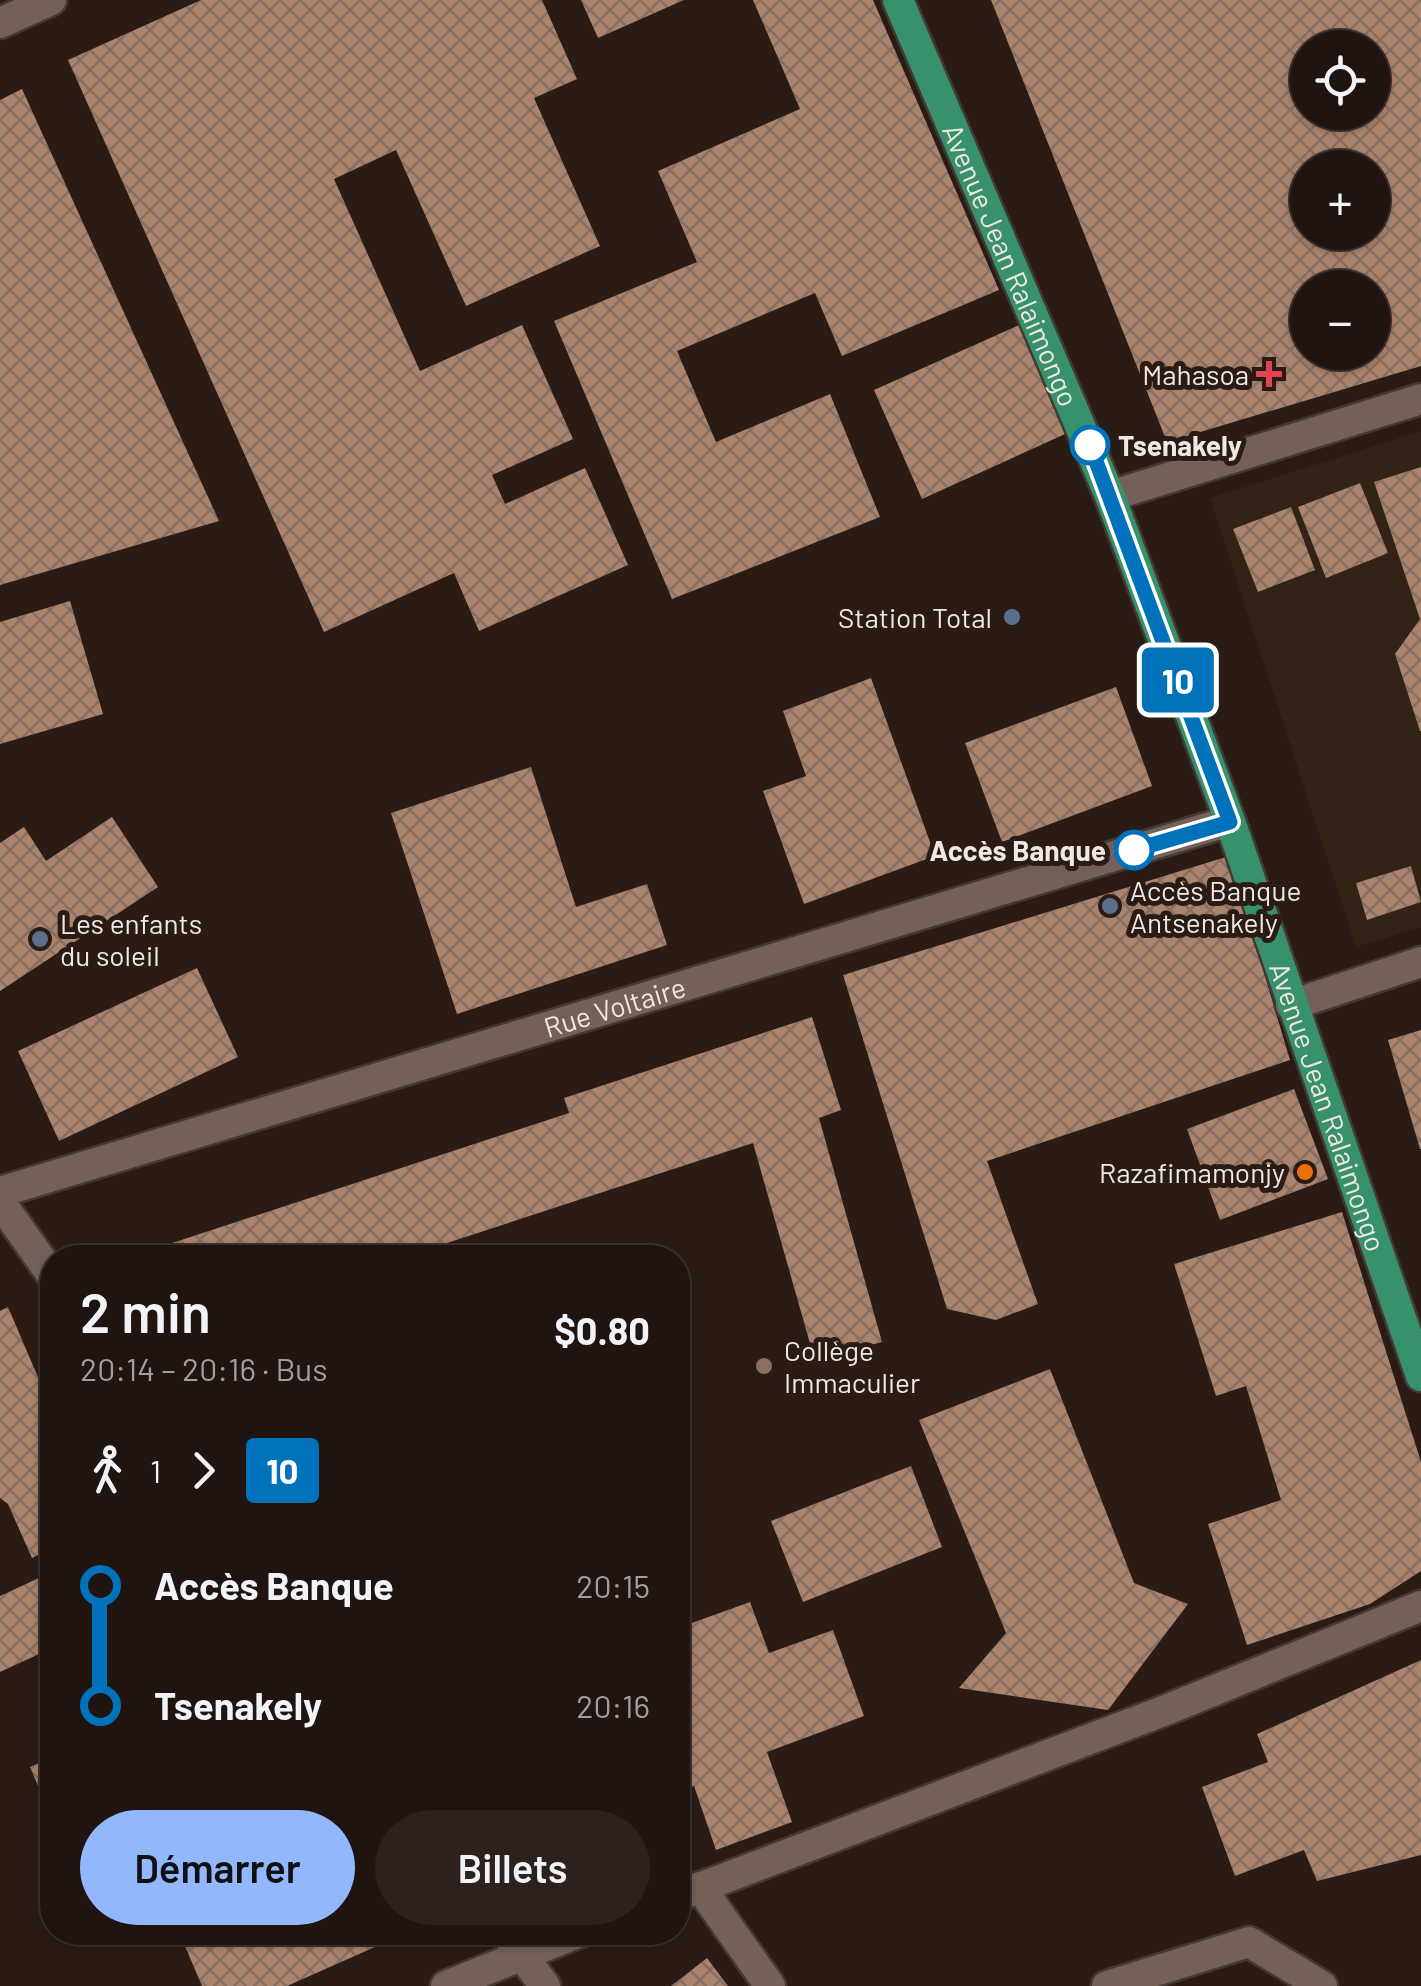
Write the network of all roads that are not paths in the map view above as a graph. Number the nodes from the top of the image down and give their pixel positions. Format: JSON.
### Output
{"nodes":[{"id":1,"x":52,"y":0,"type":"edge"},
{"id":2,"x":898,"y":0,"type":"edge"},
{"id":3,"x":0,"y":23,"type":"edge"},
{"id":4,"x":1421,"y":399,"type":"edge"},
{"id":5,"x":1110,"y":496,"type":"junction"},
{"id":6,"x":1230,"y":822,"type":"junction"},
{"id":7,"x":1421,"y":962,"type":"edge"},
{"id":8,"x":1292,"y":1005,"type":"junction"},
{"id":9,"x":0,"y":1192,"type":"edge"},
{"id":10,"x":0,"y":1202,"type":"edge"},
{"id":11,"x":40,"y":1259,"type":"edge"},
{"id":12,"x":1421,"y":1376,"type":"edge"},
{"id":13,"x":1421,"y":1606,"type":"edge"},
{"id":14,"x":690,"y":1891,"type":"edge"},
{"id":15,"x":690,"y":1892,"type":"edge"},
{"id":16,"x":510,"y":1945,"type":"edge"},
{"id":17,"x":513,"y":1945,"type":"edge"},
{"id":18,"x":446,"y":1986,"type":"edge"},
{"id":19,"x":545,"y":1986,"type":"edge"},
{"id":20,"x":770,"y":1986,"type":"edge"},
{"id":21,"x":1108,"y":1986,"type":"edge"},
{"id":22,"x":1322,"y":1986,"type":"edge"}],
"edges":[{"from":1,"to":3,"type":"street"},
{"from":2,"to":5,"type":"main road","name":"Avenue Jean Ralaimongo"},
{"from":4,"to":5,"type":"street"},
{"from":5,"to":6,"type":"main road","name":"Avenue Jean Ralaimongo"},
{"from":6,"to":8,"type":"main road","name":"Avenue Jean Ralaimongo"},
{"from":6,"to":9,"type":"street","name":"Rue Voltaire"},
{"from":7,"to":8,"type":"street"},
{"from":8,"to":12,"type":"main road","name":"Avenue Jean Ralaimongo"},
{"from":10,"to":11,"type":"street"},
{"from":13,"to":14,"type":"street"},
{"from":15,"to":20,"type":"street"},
{"from":16,"to":18,"type":"street"},
{"from":17,"to":19,"type":"street"},
{"from":21,"to":22,"type":"street"}]}
